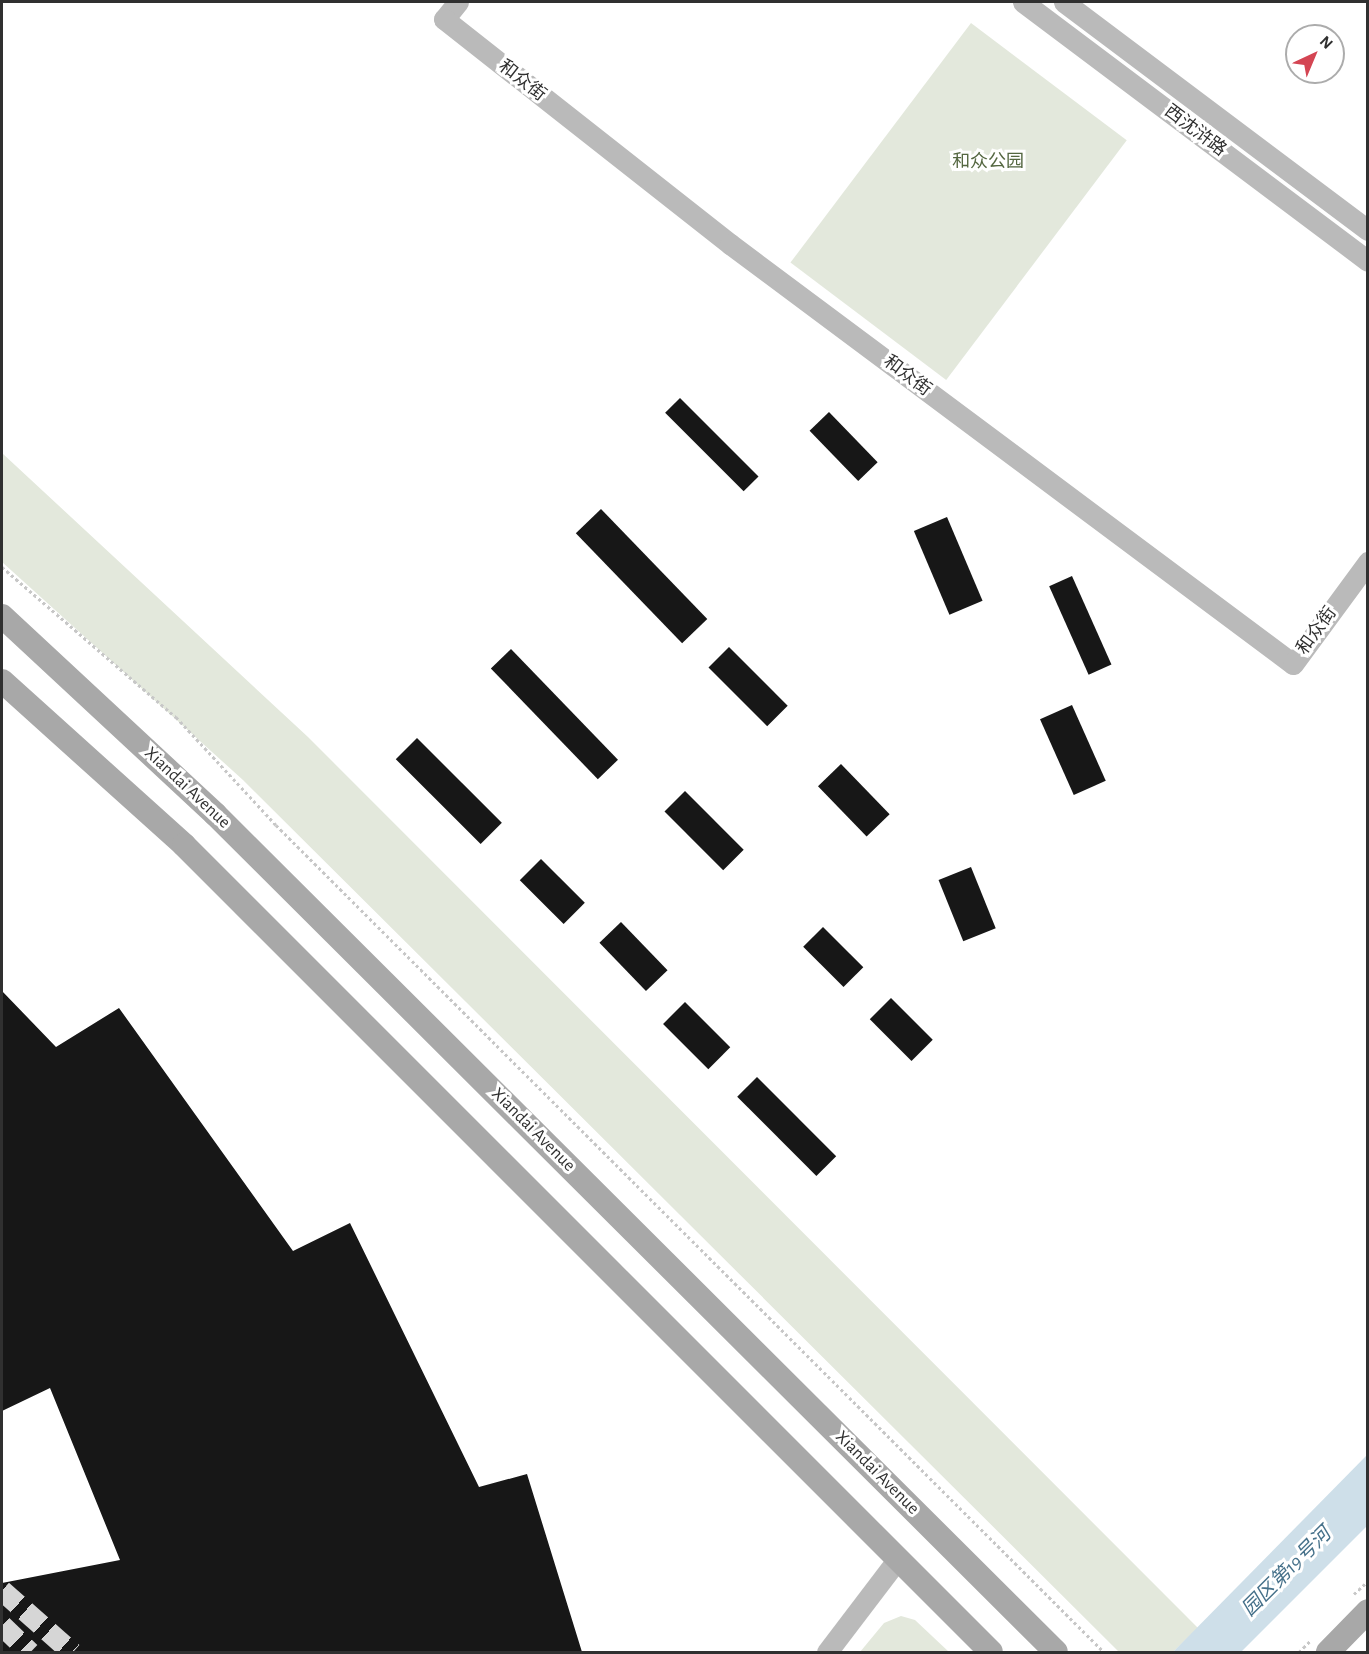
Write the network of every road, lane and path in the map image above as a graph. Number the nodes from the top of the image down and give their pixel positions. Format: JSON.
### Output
{"nodes":[{"id":1,"x":458,"y":2,"type":"edge"},
{"id":2,"x":1023,"y":2,"type":"edge"},
{"id":3,"x":1064,"y":2,"type":"edge"},
{"id":4,"x":1368,"y":230,"type":"edge"},
{"id":5,"x":1368,"y":261,"type":"edge"},
{"id":6,"x":1368,"y":562,"type":"edge"},
{"id":7,"x":2,"y":567,"type":"edge"},
{"id":8,"x":2,"y":616,"type":"edge"},
{"id":9,"x":2,"y":681,"type":"edge"},
{"id":10,"x":897,"y":1560,"type":"junction"},
{"id":11,"x":1368,"y":1611,"type":"edge"},
{"id":12,"x":827,"y":1653,"type":"edge"},
{"id":13,"x":991,"y":1653,"type":"edge"},
{"id":14,"x":1056,"y":1653,"type":"edge"},
{"id":15,"x":1104,"y":1653,"type":"edge"},
{"id":16,"x":1328,"y":1653,"type":"edge"}],
"edges":[{"from":1,"to":6,"type":"street","name":"和众街"},
{"from":2,"to":5,"type":"street","name":"西沈浒路"},
{"from":3,"to":4,"type":"street","name":"西沈浒路"},
{"from":7,"to":15,"type":"path"},
{"from":8,"to":14,"type":"main road","name":"Xiandai Avenue"},
{"from":9,"to":10,"type":"main road"},
{"from":10,"to":12,"type":"street"},
{"from":10,"to":13,"type":"main road"},
{"from":11,"to":16,"type":"main road"}]}
